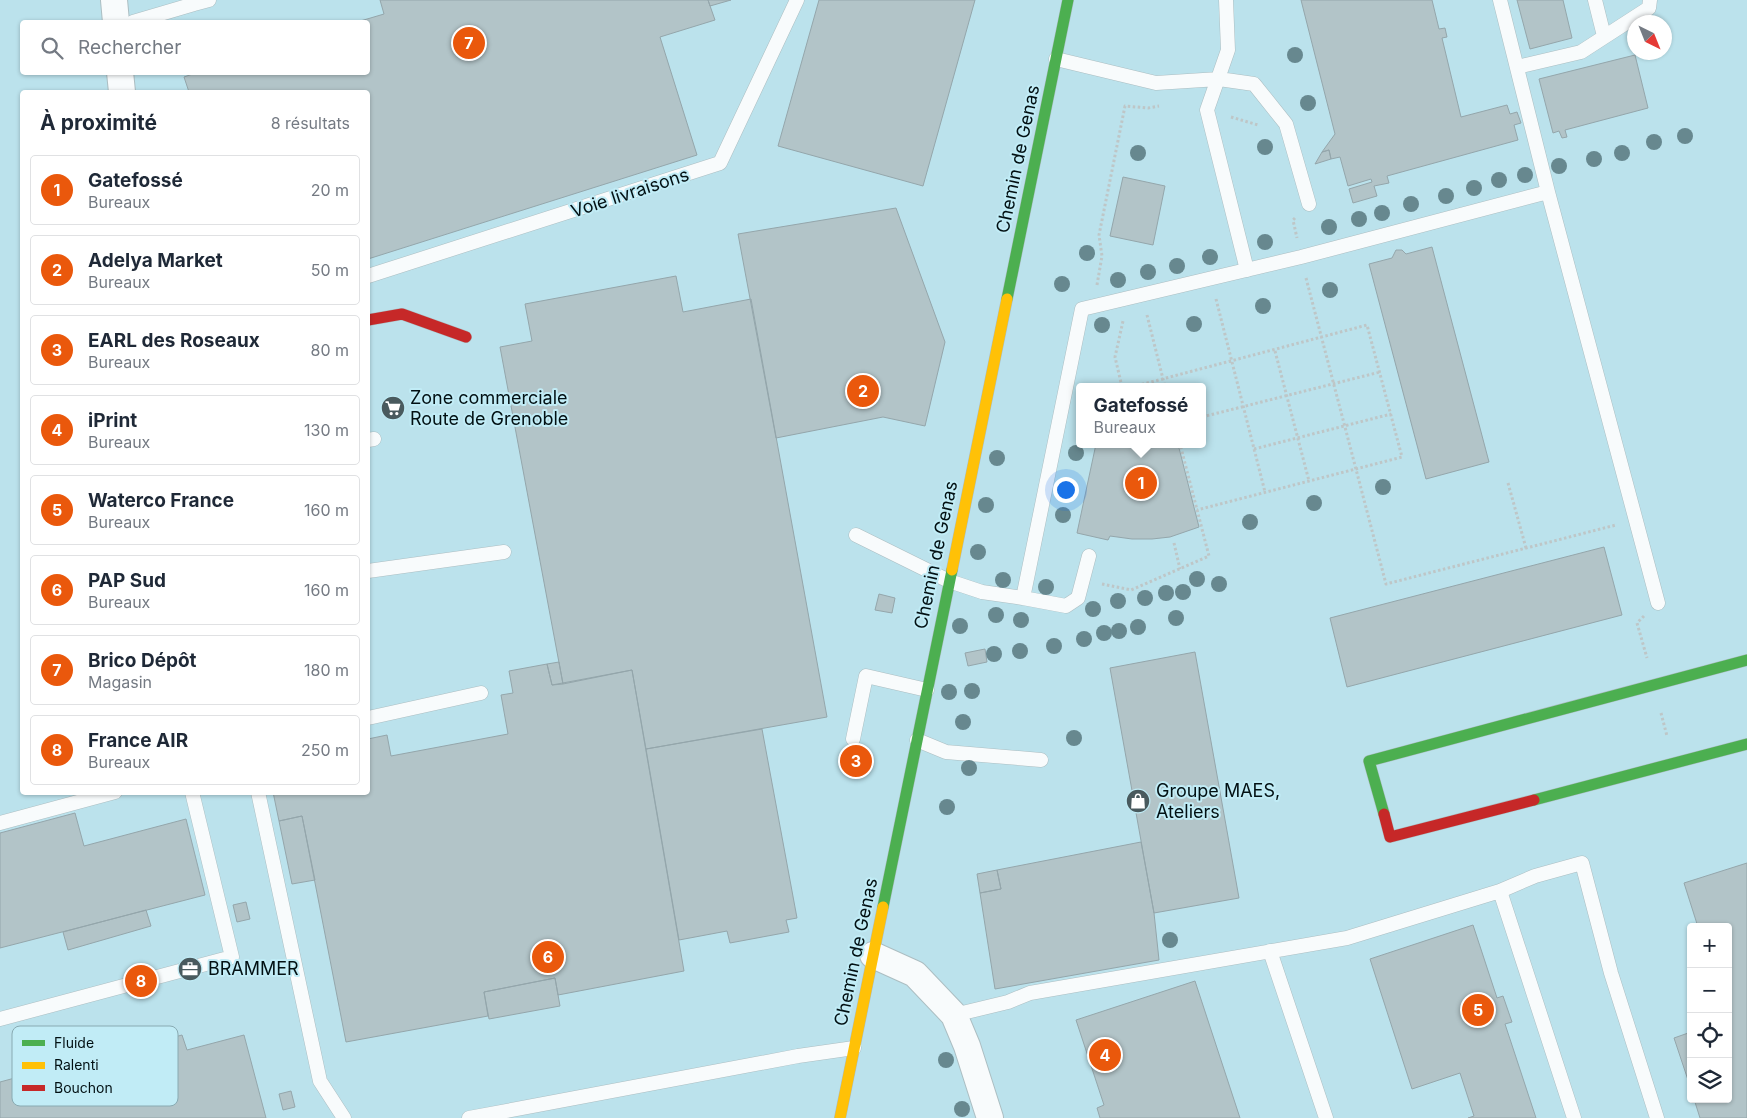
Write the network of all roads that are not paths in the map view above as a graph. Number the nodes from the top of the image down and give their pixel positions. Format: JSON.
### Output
{"nodes":[{"id":1,"x":114,"y":0,"type":"edge"},
{"id":2,"x":209,"y":0,"type":"edge"},
{"id":3,"x":797,"y":0,"type":"edge"},
{"id":4,"x":1068,"y":0,"type":"edge"},
{"id":5,"x":1226,"y":0,"type":"edge"},
{"id":6,"x":1500,"y":0,"type":"edge"},
{"id":7,"x":1595,"y":0,"type":"edge"},
{"id":8,"x":1650,"y":0,"type":"edge"},
{"id":9,"x":193,"y":2,"type":"edge"},
{"id":10,"x":116,"y":20,"type":"edge"},
{"id":11,"x":139,"y":20,"type":"edge"},
{"id":12,"x":1604,"y":36,"type":"junction"},
{"id":13,"x":1056,"y":59,"type":"junction"},
{"id":14,"x":1517,"y":67,"type":"junction"},
{"id":15,"x":120,"y":75,"type":"edge"},
{"id":16,"x":1219,"y":79,"type":"junction"},
{"id":17,"x":122,"y":90,"type":"edge"},
{"id":18,"x":1548,"y":192,"type":"junction"},
{"id":19,"x":1309,"y":204,"type":"road end"},
{"id":20,"x":1247,"y":270,"type":"junction"},
{"id":21,"x":370,"y":275,"type":"edge"},
{"id":22,"x":370,"y":320,"type":"edge"},
{"id":23,"x":466,"y":336,"type":"dead end"},
{"id":24,"x":856,"y":535,"type":"dead end"},
{"id":25,"x":504,"y":552,"type":"dead end"},
{"id":26,"x":1089,"y":556,"type":"dead end"},
{"id":27,"x":370,"y":571,"type":"edge"},
{"id":28,"x":949,"y":581,"type":"junction"},
{"id":29,"x":1023,"y":598,"type":"junction"},
{"id":30,"x":1658,"y":603,"type":"dead end"},
{"id":31,"x":1747,"y":660,"type":"edge"},
{"id":32,"x":927,"y":690,"type":"junction"},
{"id":33,"x":481,"y":693,"type":"dead end"},
{"id":34,"x":370,"y":718,"type":"edge"},
{"id":35,"x":853,"y":739,"type":"dead end"},
{"id":36,"x":917,"y":740,"type":"junction"},
{"id":37,"x":1747,"y":744,"type":"edge"},
{"id":38,"x":1041,"y":760,"type":"dead end"},
{"id":39,"x":104,"y":795,"type":"edge"},
{"id":40,"x":193,"y":795,"type":"edge"},
{"id":41,"x":259,"y":795,"type":"edge"},
{"id":42,"x":0,"y":822,"type":"edge"},
{"id":43,"x":1500,"y":890,"type":"junction"},
{"id":44,"x":1270,"y":951,"type":"junction"},
{"id":45,"x":873,"y":955,"type":"junction"},
{"id":46,"x":954,"y":1015,"type":"junction"},
{"id":47,"x":0,"y":1019,"type":"edge"},
{"id":48,"x":854,"y":1048,"type":"junction"},
{"id":49,"x":344,"y":1118,"type":"edge"},
{"id":50,"x":469,"y":1118,"type":"edge"},
{"id":51,"x":840,"y":1118,"type":"edge"},
{"id":52,"x":990,"y":1118,"type":"edge"},
{"id":53,"x":1326,"y":1118,"type":"edge"},
{"id":54,"x":1574,"y":1118,"type":"edge"},
{"id":55,"x":1658,"y":1118,"type":"edge"}],
"edges":[{"from":1,"to":10,"type":"street"},
{"from":2,"to":9,"type":"lane"},
{"from":3,"to":21,"type":"lane","name":"Voie livraisons"},
{"from":4,"to":13,"type":"street","name":"Chemin de Genas"},
{"from":5,"to":16,"type":"lane"},
{"from":6,"to":14,"type":"lane"},
{"from":7,"to":12,"type":"lane"},
{"from":8,"to":12,"type":"lane"},
{"from":9,"to":11,"type":"lane"},
{"from":12,"to":14,"type":"lane"},
{"from":13,"to":16,"type":"lane"},
{"from":13,"to":28,"type":"street","name":"Chemin de Genas"},
{"from":14,"to":18,"type":"lane"},
{"from":15,"to":17,"type":"street"},
{"from":16,"to":19,"type":"lane"},
{"from":16,"to":20,"type":"lane"},
{"from":18,"to":20,"type":"lane"},
{"from":18,"to":30,"type":"lane"},
{"from":20,"to":29,"type":"lane"},
{"from":22,"to":23,"type":"street"},
{"from":24,"to":28,"type":"lane"},
{"from":25,"to":27,"type":"lane"},
{"from":26,"to":29,"type":"lane"},
{"from":28,"to":29,"type":"lane"},
{"from":28,"to":32,"type":"street","name":"Chemin de Genas"},
{"from":31,"to":37,"type":"street"},
{"from":32,"to":35,"type":"lane"},
{"from":32,"to":36,"type":"street","name":"Chemin de Genas"},
{"from":33,"to":34,"type":"lane"},
{"from":36,"to":38,"type":"lane"},
{"from":36,"to":45,"type":"street","name":"Chemin de Genas"},
{"from":39,"to":42,"type":"lane"},
{"from":40,"to":47,"type":"lane"},
{"from":41,"to":49,"type":"lane"},
{"from":43,"to":44,"type":"lane"},
{"from":43,"to":54,"type":"lane"},
{"from":43,"to":55,"type":"lane"},
{"from":44,"to":46,"type":"lane"},
{"from":44,"to":53,"type":"lane"},
{"from":45,"to":46,"type":"street"},
{"from":45,"to":48,"type":"street","name":"Chemin de Genas"},
{"from":46,"to":52,"type":"street"},
{"from":48,"to":50,"type":"lane"},
{"from":48,"to":51,"type":"street","name":"Chemin de Genas"}]}
